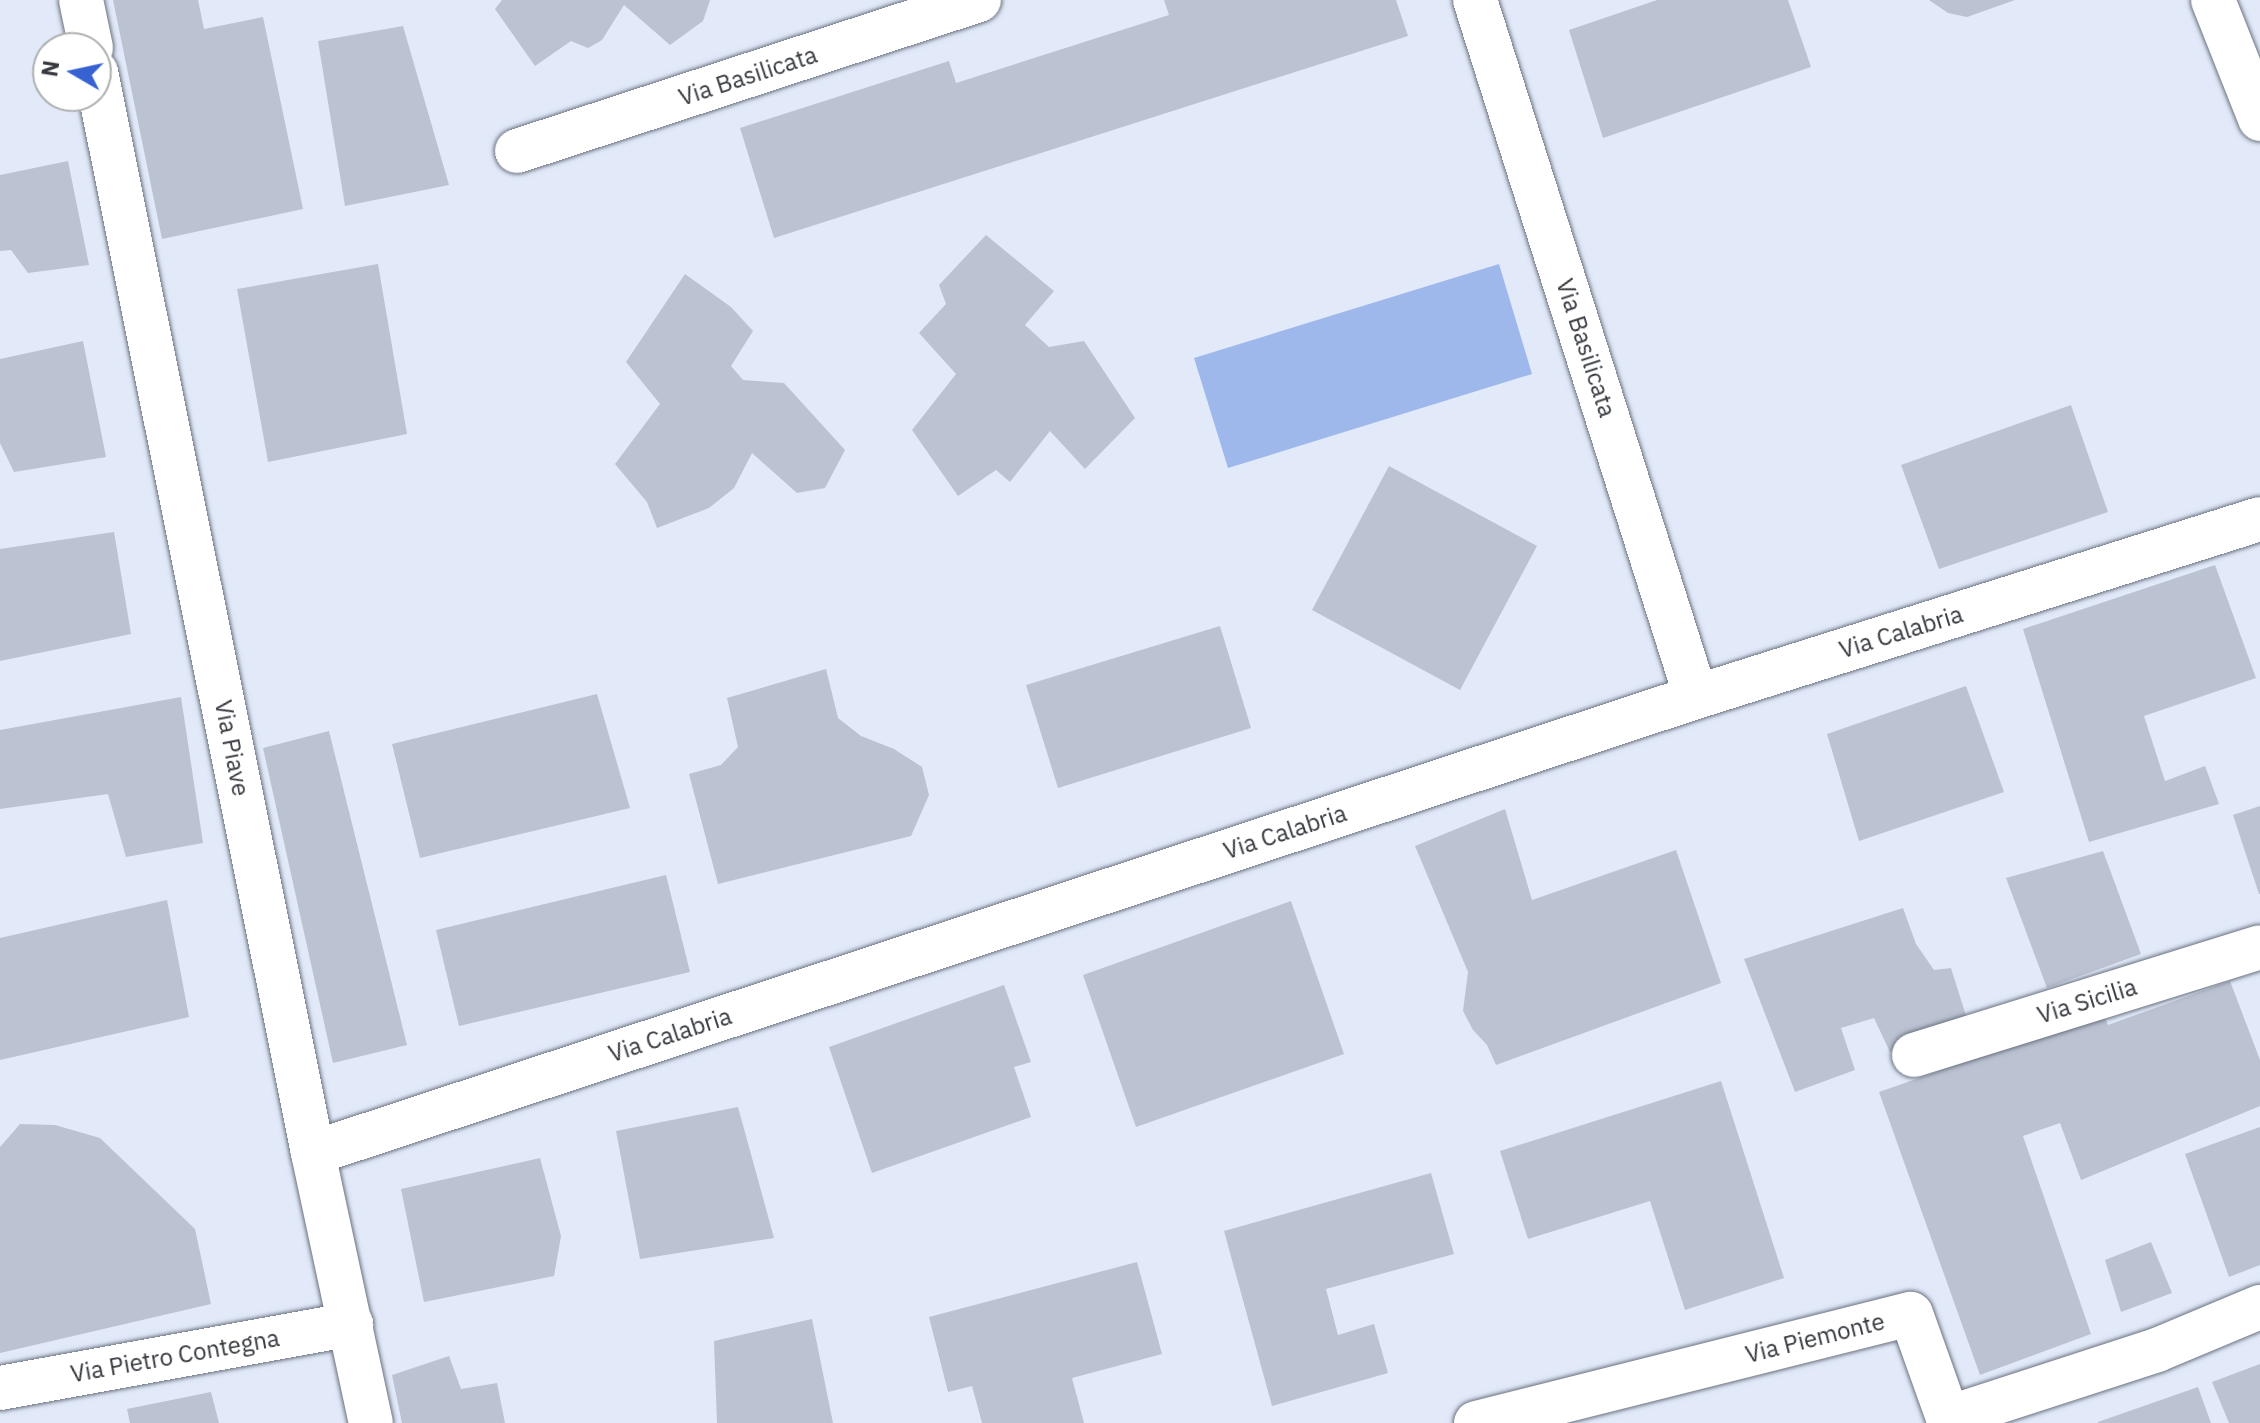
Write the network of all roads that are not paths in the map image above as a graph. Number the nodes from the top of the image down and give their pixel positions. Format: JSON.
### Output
{"nodes":[{"id":1,"x":81,"y":0,"type":"edge"},
{"id":2,"x":979,"y":0,"type":"edge"},
{"id":3,"x":1475,"y":0,"type":"edge"},
{"id":4,"x":2213,"y":0,"type":"edge"},
{"id":5,"x":88,"y":32,"type":"edge"},
{"id":6,"x":104,"y":112,"type":"edge"},
{"id":7,"x":2260,"y":119,"type":"edge"},
{"id":8,"x":517,"y":151,"type":"dead end"},
{"id":9,"x":2260,"y":519,"type":"edge"},
{"id":10,"x":1696,"y":697,"type":"junction"},
{"id":11,"x":2260,"y":947,"type":"edge"},
{"id":12,"x":1914,"y":1055,"type":"dead end"},
{"id":13,"x":313,"y":1153,"type":"junction"},
{"id":14,"x":2260,"y":1307,"type":"edge"},
{"id":15,"x":351,"y":1324,"type":"junction"},
{"id":16,"x":0,"y":1388,"type":"edge"},
{"id":17,"x":371,"y":1423,"type":"edge"},
{"id":18,"x":1476,"y":1423,"type":"edge"}],
"edges":[{"from":1,"to":5,"type":"street"},
{"from":2,"to":8,"type":"street","name":"Via Basilicata"},
{"from":3,"to":10,"type":"street","name":"Via Basilicata"},
{"from":4,"to":7,"type":"street"},
{"from":6,"to":13,"type":"street","name":"Via Piave"},
{"from":9,"to":10,"type":"street","name":"Via Calabria"},
{"from":10,"to":13,"type":"street","name":"Via Calabria"},
{"from":11,"to":12,"type":"street","name":"Via Sicilia"},
{"from":13,"to":15,"type":"street","name":"Via Piave"},
{"from":14,"to":18,"type":"street","name":"Via Piemonte"},
{"from":15,"to":16,"type":"street","name":"Via Pietro Contegna"},
{"from":15,"to":17,"type":"street","name":"Via Piave"}]}
